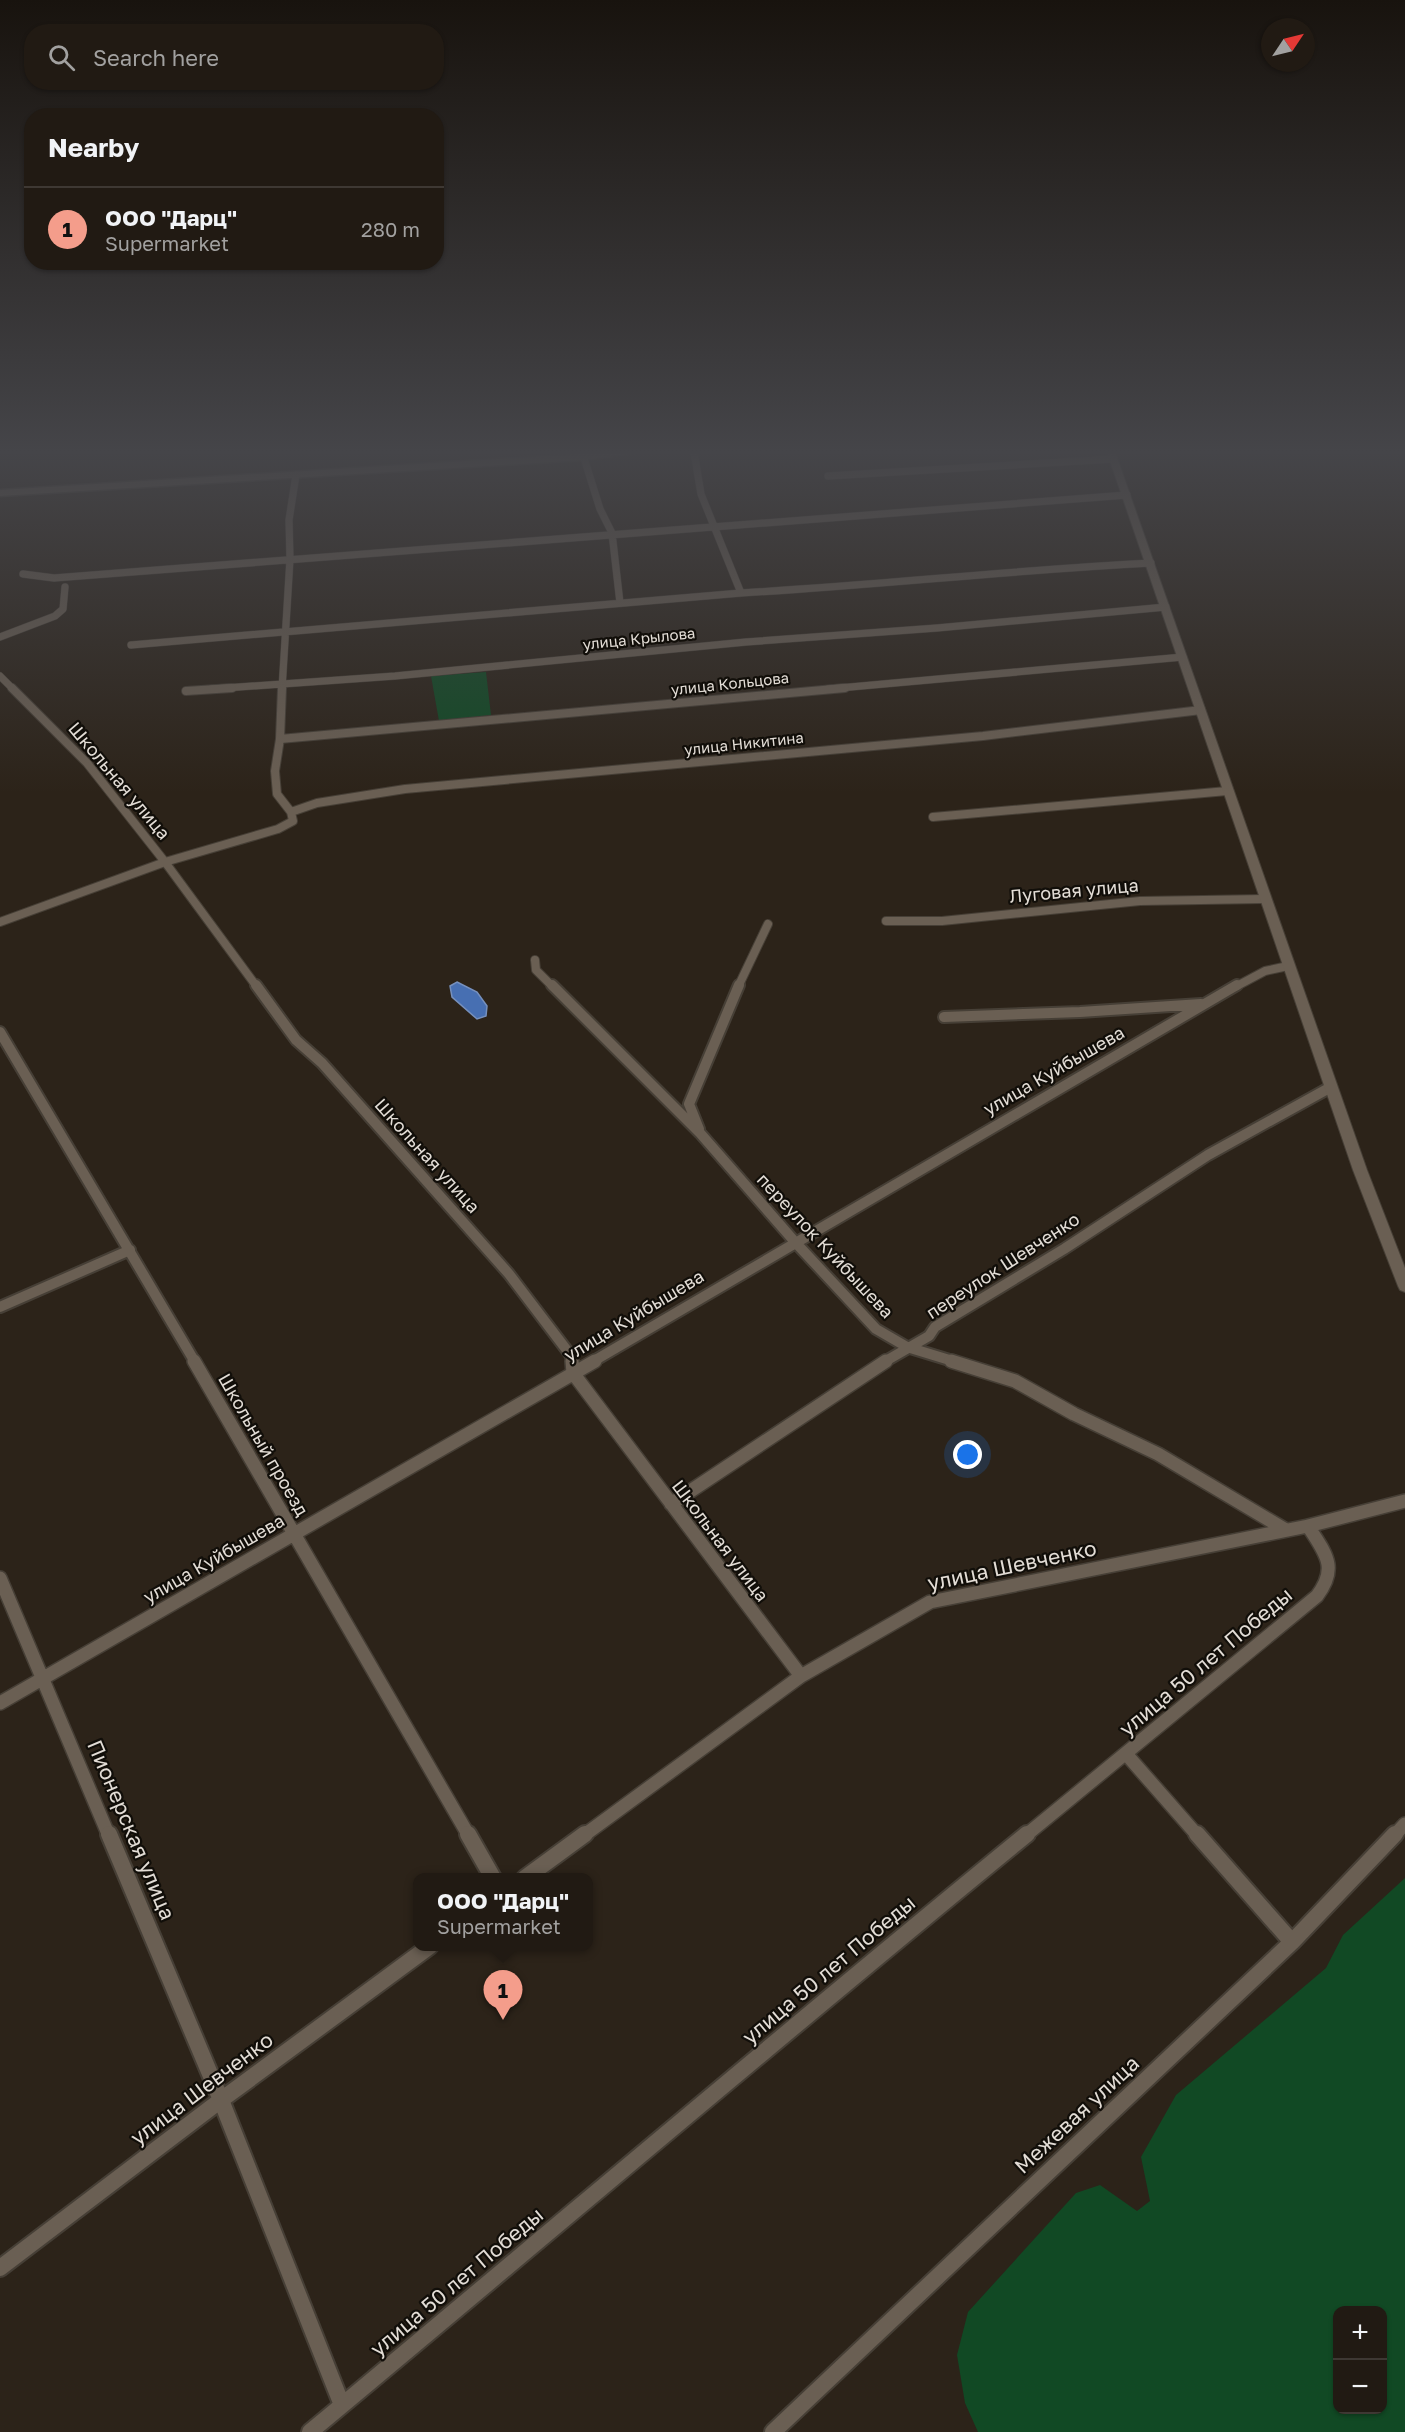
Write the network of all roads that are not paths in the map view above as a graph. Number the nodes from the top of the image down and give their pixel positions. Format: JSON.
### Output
{"nodes":[{"id":1,"x":209,"y":565,"type":"edge"},
{"id":2,"x":289,"y":565,"type":"edge"},
{"id":3,"x":616,"y":565,"type":"edge"},
{"id":4,"x":730,"y":565,"type":"edge"},
{"id":5,"x":1105,"y":565,"type":"edge"},
{"id":6,"x":1152,"y":565,"type":"edge"},
{"id":7,"x":23,"y":574,"type":"dead end"},
{"id":8,"x":65,"y":587,"type":"dead end"},
{"id":9,"x":741,"y":593,"type":"junction"},
{"id":10,"x":620,"y":603,"type":"junction"},
{"id":11,"x":1166,"y":607,"type":"junction"},
{"id":12,"x":284,"y":631,"type":"junction"},
{"id":13,"x":0,"y":637,"type":"edge"},
{"id":14,"x":131,"y":645,"type":"dead end"},
{"id":15,"x":1184,"y":657,"type":"junction"},
{"id":16,"x":0,"y":676,"type":"edge"},
{"id":17,"x":282,"y":684,"type":"junction"},
{"id":18,"x":186,"y":691,"type":"dead end"},
{"id":19,"x":1201,"y":710,"type":"junction"},
{"id":20,"x":280,"y":740,"type":"junction"},
{"id":21,"x":1227,"y":791,"type":"junction"},
{"id":22,"x":291,"y":812,"type":"junction"},
{"id":23,"x":933,"y":817,"type":"dead end"},
{"id":24,"x":165,"y":862,"type":"junction"},
{"id":25,"x":1264,"y":899,"type":"junction"},
{"id":26,"x":886,"y":921,"type":"dead end"},
{"id":27,"x":0,"y":922,"type":"edge"},
{"id":28,"x":768,"y":924,"type":"dead end"},
{"id":29,"x":535,"y":960,"type":"dead end"},
{"id":30,"x":1288,"y":966,"type":"junction"},
{"id":31,"x":1204,"y":1003,"type":"junction"},
{"id":32,"x":944,"y":1017,"type":"dead end"},
{"id":33,"x":0,"y":1032,"type":"edge"},
{"id":34,"x":1330,"y":1087,"type":"junction"},
{"id":35,"x":700,"y":1132,"type":"junction"},
{"id":36,"x":795,"y":1242,"type":"junction"},
{"id":37,"x":130,"y":1250,"type":"junction"},
{"id":38,"x":1405,"y":1286,"type":"edge"},
{"id":39,"x":0,"y":1308,"type":"edge"},
{"id":40,"x":907,"y":1347,"type":"junction"},
{"id":41,"x":573,"y":1373,"type":"junction"},
{"id":42,"x":1405,"y":1501,"type":"edge"},
{"id":43,"x":671,"y":1504,"type":"junction"},
{"id":44,"x":1308,"y":1526,"type":"junction"},
{"id":45,"x":1286,"y":1530,"type":"junction"},
{"id":46,"x":294,"y":1534,"type":"junction"},
{"id":47,"x":0,"y":1578,"type":"edge"},
{"id":48,"x":801,"y":1676,"type":"junction"},
{"id":49,"x":44,"y":1677,"type":"junction"},
{"id":50,"x":0,"y":1703,"type":"edge"},
{"id":51,"x":1127,"y":1755,"type":"junction"},
{"id":52,"x":1405,"y":1824,"type":"edge"},
{"id":53,"x":490,"y":1873,"type":"edge"},
{"id":54,"x":532,"y":1873,"type":"edge"},
{"id":55,"x":1292,"y":1942,"type":"junction"},
{"id":56,"x":425,"y":1951,"type":"edge"},
{"id":57,"x":221,"y":2100,"type":"junction"},
{"id":58,"x":0,"y":2268,"type":"edge"},
{"id":59,"x":342,"y":2405,"type":"junction"},
{"id":60,"x":310,"y":2432,"type":"edge"},
{"id":61,"x":773,"y":2432,"type":"edge"}],
"edges":[{"from":1,"to":7,"type":"street"},
{"from":2,"to":12,"type":"street"},
{"from":3,"to":10,"type":"street"},
{"from":4,"to":9,"type":"street"},
{"from":5,"to":9,"type":"street"},
{"from":6,"to":11,"type":"street"},
{"from":8,"to":13,"type":"street"},
{"from":9,"to":10,"type":"street"},
{"from":10,"to":12,"type":"street"},
{"from":11,"to":15,"type":"street"},
{"from":11,"to":17,"type":"street","name":"улица Крылова"},
{"from":12,"to":14,"type":"street"},
{"from":12,"to":17,"type":"street"},
{"from":15,"to":19,"type":"street"},
{"from":15,"to":20,"type":"street","name":"улица Кольцова"},
{"from":16,"to":24,"type":"street","name":"Школьная улица"},
{"from":17,"to":18,"type":"street","name":"улица Крылова"},
{"from":17,"to":20,"type":"street"},
{"from":19,"to":21,"type":"street"},
{"from":19,"to":22,"type":"street","name":"улица Никитина"},
{"from":20,"to":22,"type":"street"},
{"from":21,"to":23,"type":"street"},
{"from":21,"to":25,"type":"street"},
{"from":22,"to":24,"type":"street"},
{"from":24,"to":27,"type":"street"},
{"from":24,"to":41,"type":"street","name":"Школьная улица"},
{"from":25,"to":26,"type":"street","name":"Луговая улица"},
{"from":25,"to":30,"type":"street"},
{"from":28,"to":35,"type":"street"},
{"from":29,"to":35,"type":"street","name":"переулок Куйбышева"},
{"from":30,"to":31,"type":"street","name":"улица Куйбышева"},
{"from":30,"to":34,"type":"street"},
{"from":31,"to":32,"type":"street"},
{"from":31,"to":36,"type":"street","name":"улица Куйбышева"},
{"from":33,"to":37,"type":"street","name":"Школьный проезд"},
{"from":34,"to":38,"type":"street"},
{"from":34,"to":40,"type":"street","name":"переулок Шевченко"},
{"from":35,"to":36,"type":"street","name":"переулок Куйбышева"},
{"from":36,"to":40,"type":"street","name":"переулок Куйбышева"},
{"from":36,"to":41,"type":"street","name":"улица Куйбышева"},
{"from":37,"to":39,"type":"street"},
{"from":37,"to":46,"type":"street","name":"Школьный проезд"},
{"from":40,"to":43,"type":"street","name":"переулок Шевченко"},
{"from":40,"to":45,"type":"street","name":"переулок Куйбышева"},
{"from":41,"to":43,"type":"street","name":"Школьная улица"},
{"from":41,"to":46,"type":"street","name":"улица Куйбышева"},
{"from":42,"to":44,"type":"street","name":"улица Шевченко"},
{"from":43,"to":48,"type":"street","name":"Школьная улица"},
{"from":44,"to":45,"type":"street","name":"улица Шевченко"},
{"from":44,"to":51,"type":"street","name":"улица 50 лет Победы"},
{"from":45,"to":48,"type":"street","name":"улица Шевченко"},
{"from":46,"to":49,"type":"street","name":"улица Куйбышева"},
{"from":46,"to":53,"type":"street","name":"Школьный проезд"},
{"from":47,"to":49,"type":"street","name":"Пионерская улица"},
{"from":48,"to":54,"type":"street","name":"улица Шевченко"},
{"from":49,"to":50,"type":"street","name":"улица Куйбышева"},
{"from":49,"to":57,"type":"street","name":"Пионерская улица"},
{"from":51,"to":55,"type":"street"},
{"from":51,"to":59,"type":"street","name":"улица 50 лет Победы"},
{"from":52,"to":55,"type":"street","name":"Межевая улица"},
{"from":55,"to":61,"type":"street","name":"Межевая улица"},
{"from":56,"to":57,"type":"street","name":"улица Шевченко"},
{"from":57,"to":58,"type":"street","name":"улица Шевченко"},
{"from":57,"to":59,"type":"street","name":"Пионерская улица"},
{"from":59,"to":60,"type":"street","name":"улица 50 лет Победы"}]}
